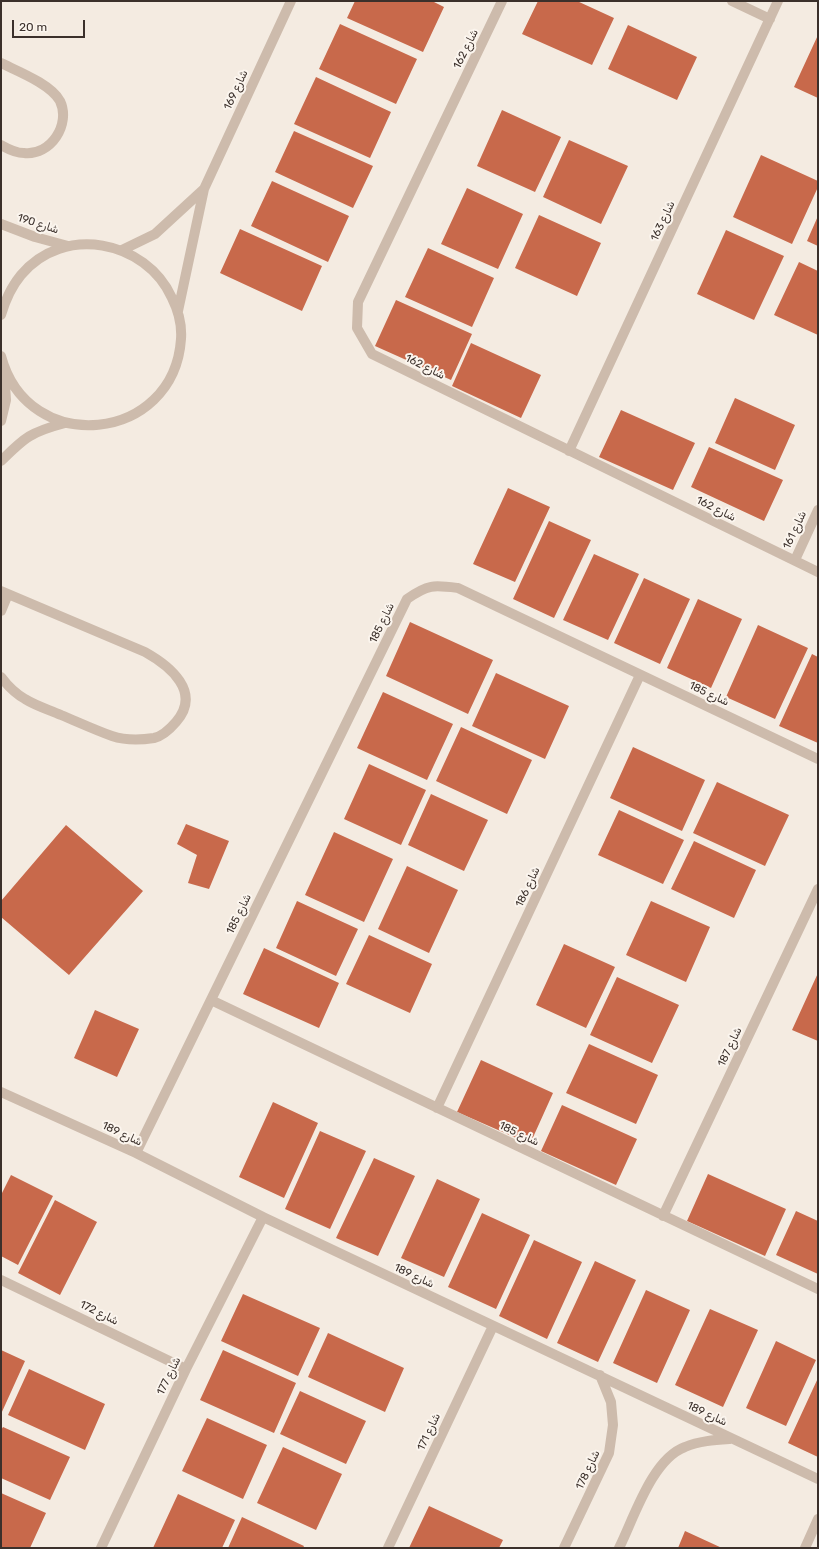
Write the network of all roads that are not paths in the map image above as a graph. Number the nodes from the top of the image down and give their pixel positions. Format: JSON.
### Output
{"nodes":[{"id":1,"x":291,"y":1,"type":"edge"},
{"id":2,"x":502,"y":1,"type":"edge"},
{"id":3,"x":732,"y":1,"type":"edge"},
{"id":4,"x":778,"y":1,"type":"edge"},
{"id":5,"x":770,"y":19,"type":"junction"},
{"id":6,"x":1,"y":63,"type":"edge"},
{"id":7,"x":1,"y":145,"type":"edge"},
{"id":8,"x":204,"y":189,"type":"junction"},
{"id":9,"x":1,"y":224,"type":"edge"},
{"id":10,"x":68,"y":246,"type":"junction"},
{"id":11,"x":122,"y":250,"type":"junction"},
{"id":12,"x":178,"y":311,"type":"junction"},
{"id":13,"x":1,"y":315,"type":"edge"},
{"id":14,"x":1,"y":356,"type":"edge"},
{"id":15,"x":4,"y":368,"type":"junction"},
{"id":16,"x":1,"y":421,"type":"edge"},
{"id":17,"x":65,"y":423,"type":"junction"},
{"id":18,"x":569,"y":452,"type":"junction"},
{"id":19,"x":1,"y":461,"type":"edge"},
{"id":20,"x":818,"y":510,"type":"edge"},
{"id":21,"x":795,"y":560,"type":"junction"},
{"id":22,"x":818,"y":572,"type":"edge"},
{"id":23,"x":5,"y":592,"type":"edge"},
{"id":24,"x":1,"y":611,"type":"edge"},
{"id":25,"x":640,"y":675,"type":"junction"},
{"id":26,"x":1,"y":677,"type":"edge"},
{"id":27,"x":818,"y":759,"type":"edge"},
{"id":28,"x":818,"y":888,"type":"edge"},
{"id":29,"x":210,"y":1000,"type":"junction"},
{"id":30,"x":1,"y":1092,"type":"edge"},
{"id":31,"x":437,"y":1108,"type":"junction"},
{"id":32,"x":136,"y":1153,"type":"junction"},
{"id":33,"x":663,"y":1216,"type":"junction"},
{"id":34,"x":263,"y":1217,"type":"junction"},
{"id":35,"x":1,"y":1280,"type":"edge"},
{"id":36,"x":818,"y":1289,"type":"edge"},
{"id":37,"x":492,"y":1326,"type":"junction"},
{"id":38,"x":186,"y":1369,"type":"junction"},
{"id":39,"x":600,"y":1375,"type":"junction"},
{"id":40,"x":731,"y":1439,"type":"junction"},
{"id":41,"x":818,"y":1479,"type":"edge"},
{"id":42,"x":818,"y":1519,"type":"edge"},
{"id":43,"x":101,"y":1548,"type":"edge"},
{"id":44,"x":388,"y":1548,"type":"edge"},
{"id":45,"x":564,"y":1548,"type":"edge"},
{"id":46,"x":619,"y":1548,"type":"edge"},
{"id":47,"x":805,"y":1548,"type":"edge"}],
"edges":[{"from":1,"to":8,"type":"street","name":"شارع 169"},
{"from":2,"to":18,"type":"street","name":"شارع 162"},
{"from":3,"to":5,"type":"street"},
{"from":4,"to":5,"type":"street","name":"شارع 163"},
{"from":5,"to":18,"type":"street","name":"شارع 163"},
{"from":6,"to":7,"type":"street"},
{"from":8,"to":11,"type":"street","name":"شارع 169"},
{"from":8,"to":12,"type":"street","name":"شارع 169"},
{"from":9,"to":10,"type":"street","name":"شارع 190"},
{"from":10,"to":11,"type":"street"},
{"from":10,"to":13,"type":"street"},
{"from":11,"to":12,"type":"street"},
{"from":12,"to":17,"type":"street"},
{"from":14,"to":15,"type":"street"},
{"from":15,"to":16,"type":"street"},
{"from":15,"to":17,"type":"street"},
{"from":17,"to":19,"type":"street"},
{"from":18,"to":21,"type":"street","name":"شارع 162"},
{"from":20,"to":21,"type":"street","name":"شارع 161"},
{"from":21,"to":22,"type":"street","name":"شارع 162"},
{"from":23,"to":24,"type":"street"},
{"from":23,"to":26,"type":"street"},
{"from":25,"to":27,"type":"street","name":"شارع 185"},
{"from":25,"to":29,"type":"street","name":"شارع 185"},
{"from":25,"to":31,"type":"street","name":"شارع 186"},
{"from":28,"to":33,"type":"street","name":"شارع 187"},
{"from":29,"to":31,"type":"street","name":"شارع 185"},
{"from":29,"to":32,"type":"street","name":"شارع 185"},
{"from":30,"to":32,"type":"street","name":"شارع 189"},
{"from":31,"to":33,"type":"street","name":"شارع 185"},
{"from":32,"to":34,"type":"street","name":"شارع 189"},
{"from":33,"to":36,"type":"street","name":"شارع 185"},
{"from":34,"to":37,"type":"street","name":"شارع 189"},
{"from":34,"to":38,"type":"street","name":"شارع 177"},
{"from":35,"to":38,"type":"street","name":"شارع 172"},
{"from":37,"to":39,"type":"street","name":"شارع 189"},
{"from":37,"to":44,"type":"street","name":"شارع 171"},
{"from":38,"to":43,"type":"street","name":"شارع 177"},
{"from":39,"to":40,"type":"street","name":"شارع 189"},
{"from":39,"to":45,"type":"street","name":"شارع 178"},
{"from":40,"to":41,"type":"street","name":"شارع 189"},
{"from":40,"to":46,"type":"street"},
{"from":42,"to":47,"type":"street"}]}
